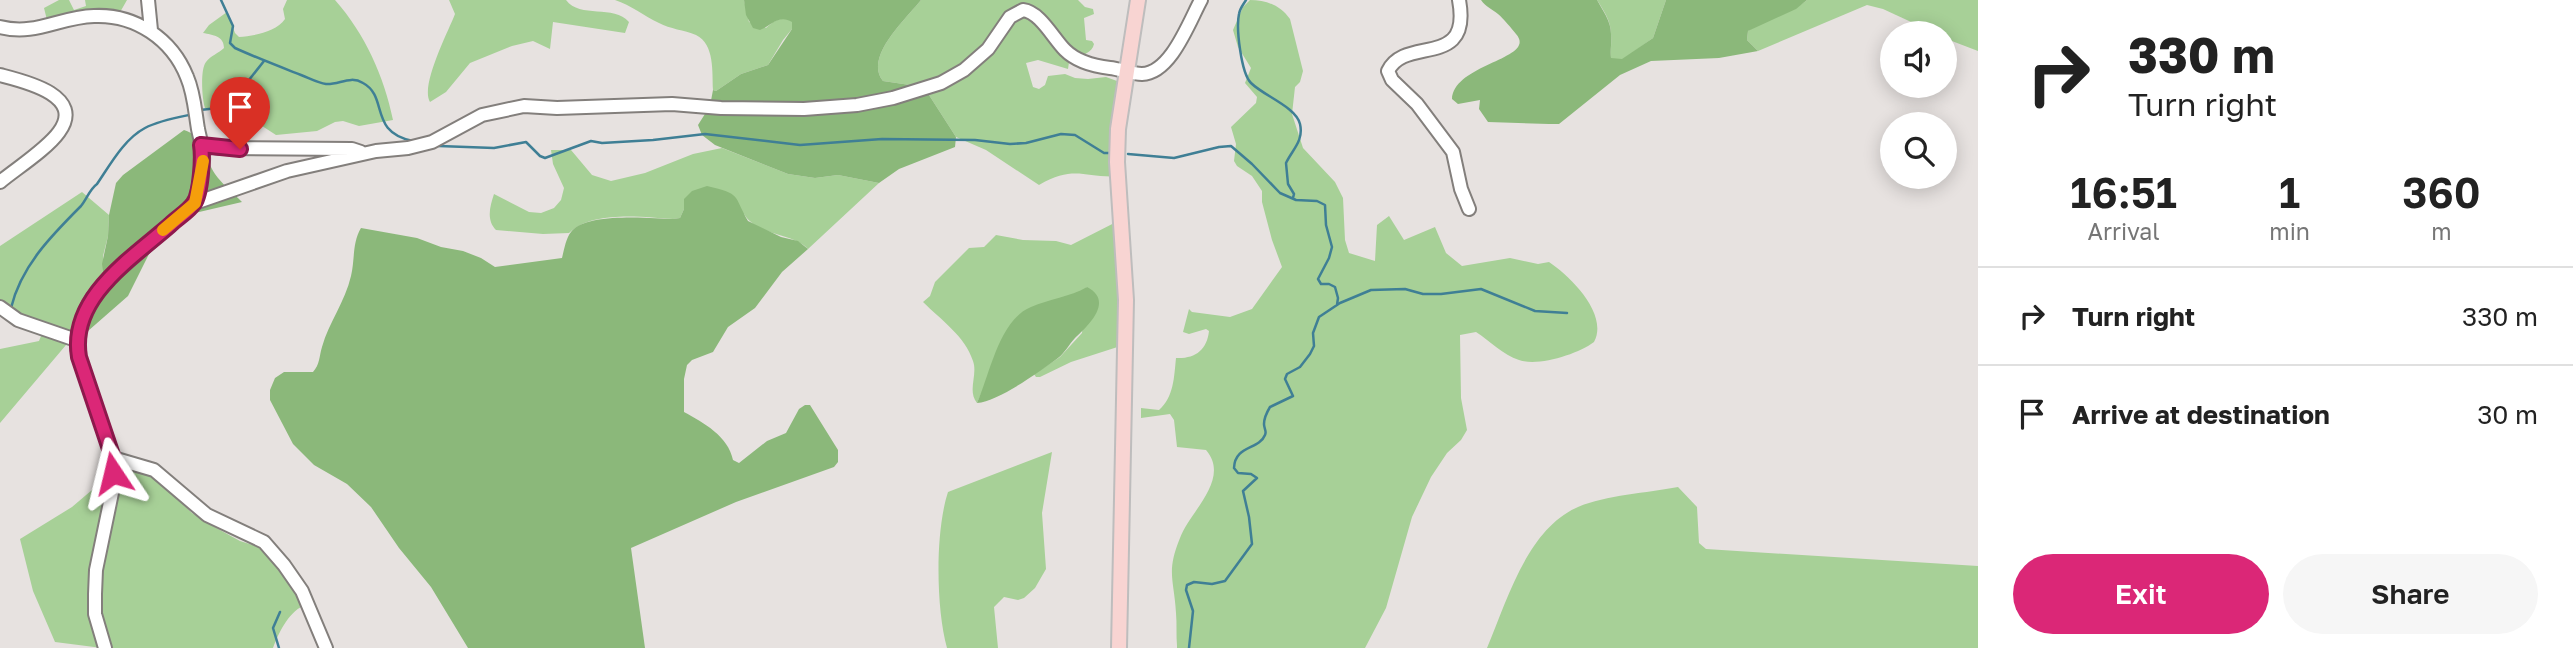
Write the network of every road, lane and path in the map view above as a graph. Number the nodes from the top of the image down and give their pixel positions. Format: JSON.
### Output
{"nodes":[{"id":1,"x":148,"y":0,"type":"edge"},
{"id":2,"x":1138,"y":0,"type":"edge"},
{"id":3,"x":1201,"y":0,"type":"edge"},
{"id":4,"x":1459,"y":0,"type":"edge"},
{"id":5,"x":0,"y":27,"type":"edge"},
{"id":6,"x":151,"y":30,"type":"junction"},
{"id":7,"x":1128,"y":71,"type":"junction"},
{"id":8,"x":0,"y":75,"type":"edge"},
{"id":9,"x":201,"y":145,"type":"junction"},
{"id":10,"x":367,"y":153,"type":"junction"},
{"id":11,"x":0,"y":182,"type":"edge"},
{"id":12,"x":195,"y":203,"type":"junction"},
{"id":13,"x":1469,"y":209,"type":"dead end"},
{"id":14,"x":0,"y":307,"type":"edge"},
{"id":15,"x":76,"y":340,"type":"junction"},
{"id":16,"x":113,"y":458,"type":"junction"},
{"id":17,"x":105,"y":648,"type":"edge"},
{"id":18,"x":326,"y":648,"type":"edge"},
{"id":19,"x":1119,"y":648,"type":"edge"}],
"edges":[{"from":1,"to":6,"type":"street"},
{"from":2,"to":7,"type":"main road"},
{"from":3,"to":7,"type":"street"},
{"from":4,"to":13,"type":"street"},
{"from":5,"to":6,"type":"street"},
{"from":6,"to":9,"type":"street"},
{"from":7,"to":10,"type":"street"},
{"from":7,"to":19,"type":"main road"},
{"from":8,"to":11,"type":"street"},
{"from":9,"to":10,"type":"street"},
{"from":9,"to":12,"type":"street"},
{"from":10,"to":12,"type":"street"},
{"from":12,"to":15,"type":"street"},
{"from":14,"to":15,"type":"street"},
{"from":15,"to":16,"type":"street"},
{"from":16,"to":17,"type":"street"},
{"from":16,"to":18,"type":"street"}]}
